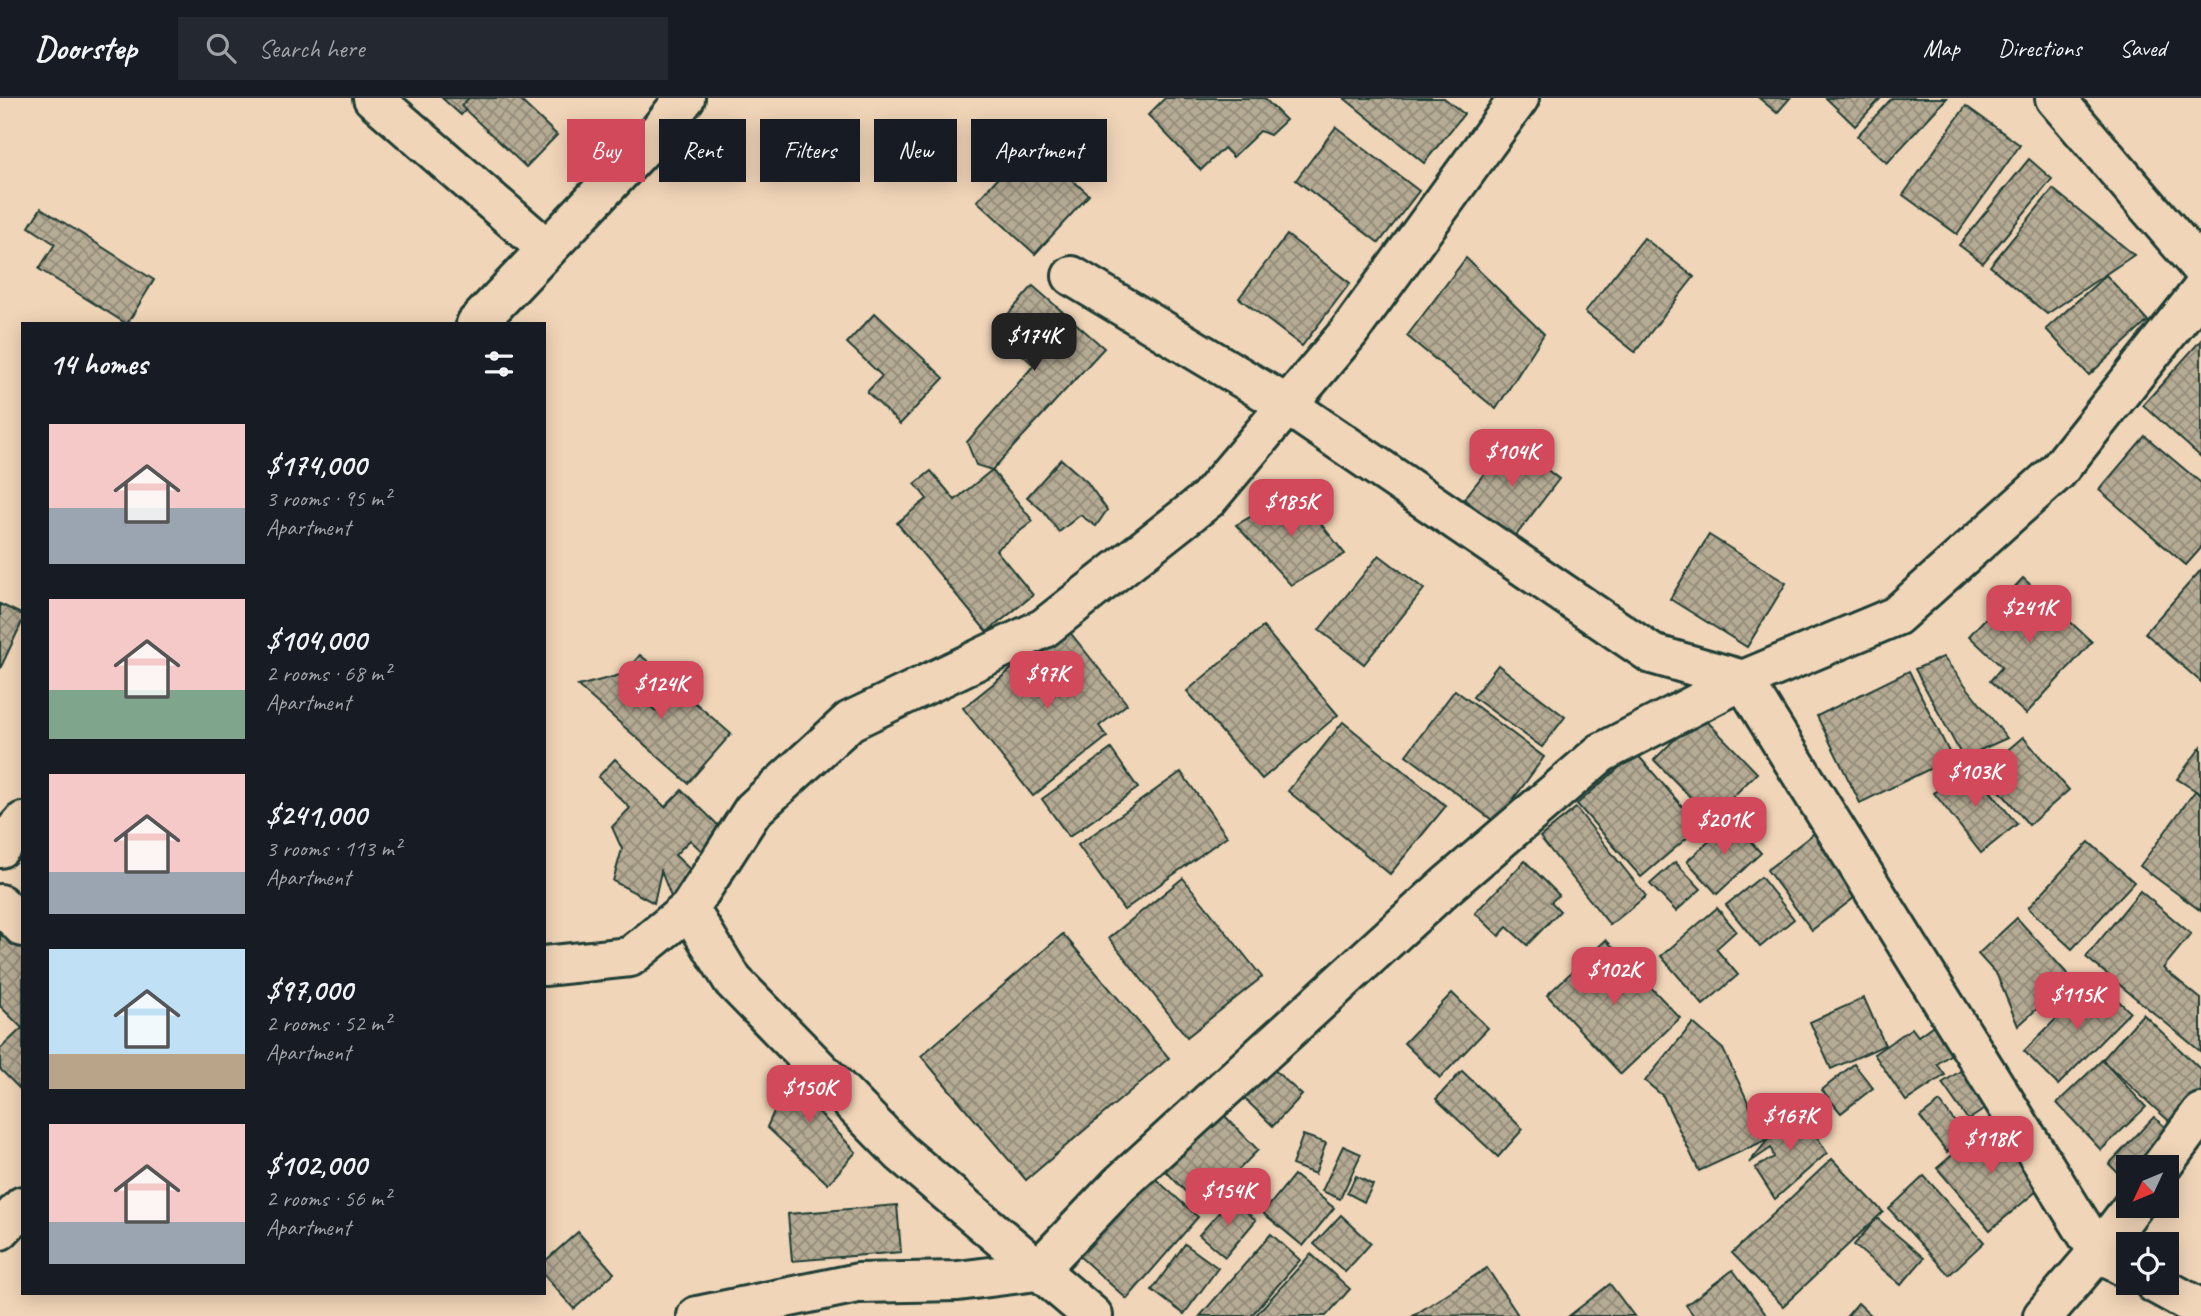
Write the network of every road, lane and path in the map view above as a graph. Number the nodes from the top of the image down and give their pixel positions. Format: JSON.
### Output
{"nodes":[{"id":1,"x":373,"y":98,"type":"edge"},
{"id":2,"x":685,"y":98,"type":"edge"},
{"id":3,"x":1519,"y":98,"type":"edge"},
{"id":4,"x":2055,"y":98,"type":"edge"},
{"id":5,"x":547,"y":249,"type":"junction"},
{"id":6,"x":2201,"y":268,"type":"edge"},
{"id":7,"x":1072,"y":276,"type":"dead end"},
{"id":8,"x":2201,"y":291,"type":"edge"},
{"id":9,"x":478,"y":322,"type":"edge"},
{"id":10,"x":1287,"y":405,"type":"junction"},
{"id":11,"x":1743,"y":680,"type":"junction"},
{"id":12,"x":21,"y":824,"type":"edge"},
{"id":13,"x":0,"y":848,"type":"edge"},
{"id":14,"x":0,"y":904,"type":"edge"},
{"id":15,"x":689,"y":909,"type":"junction"},
{"id":16,"x":21,"y":924,"type":"edge"},
{"id":17,"x":546,"y":966,"type":"edge"},
{"id":18,"x":2201,"y":1113,"type":"edge"},
{"id":19,"x":2170,"y":1155,"type":"edge"},
{"id":20,"x":21,"y":1208,"type":"edge"},
{"id":21,"x":2129,"y":1218,"type":"edge"},
{"id":22,"x":0,"y":1230,"type":"edge"},
{"id":23,"x":2113,"y":1260,"type":"edge"},
{"id":24,"x":1037,"y":1270,"type":"junction"},
{"id":25,"x":2176,"y":1295,"type":"edge"},
{"id":26,"x":2201,"y":1309,"type":"edge"},
{"id":27,"x":696,"y":1316,"type":"edge"},
{"id":28,"x":1093,"y":1316,"type":"edge"},
{"id":29,"x":2043,"y":1316,"type":"edge"}],
"edges":[{"from":1,"to":5,"type":"street"},
{"from":2,"to":5,"type":"street"},
{"from":3,"to":10,"type":"street"},
{"from":4,"to":6,"type":"street"},
{"from":5,"to":9,"type":"street"},
{"from":7,"to":10,"type":"street"},
{"from":8,"to":11,"type":"street"},
{"from":10,"to":11,"type":"street"},
{"from":10,"to":15,"type":"street"},
{"from":11,"to":23,"type":"street"},
{"from":11,"to":24,"type":"street"},
{"from":12,"to":13,"type":"street"},
{"from":14,"to":16,"type":"street"},
{"from":15,"to":17,"type":"street"},
{"from":15,"to":24,"type":"street"},
{"from":18,"to":19,"type":"street"},
{"from":20,"to":22,"type":"street"},
{"from":21,"to":23,"type":"street"},
{"from":23,"to":29,"type":"street"},
{"from":24,"to":27,"type":"street"},
{"from":24,"to":28,"type":"street"},
{"from":25,"to":26,"type":"street"}]}
